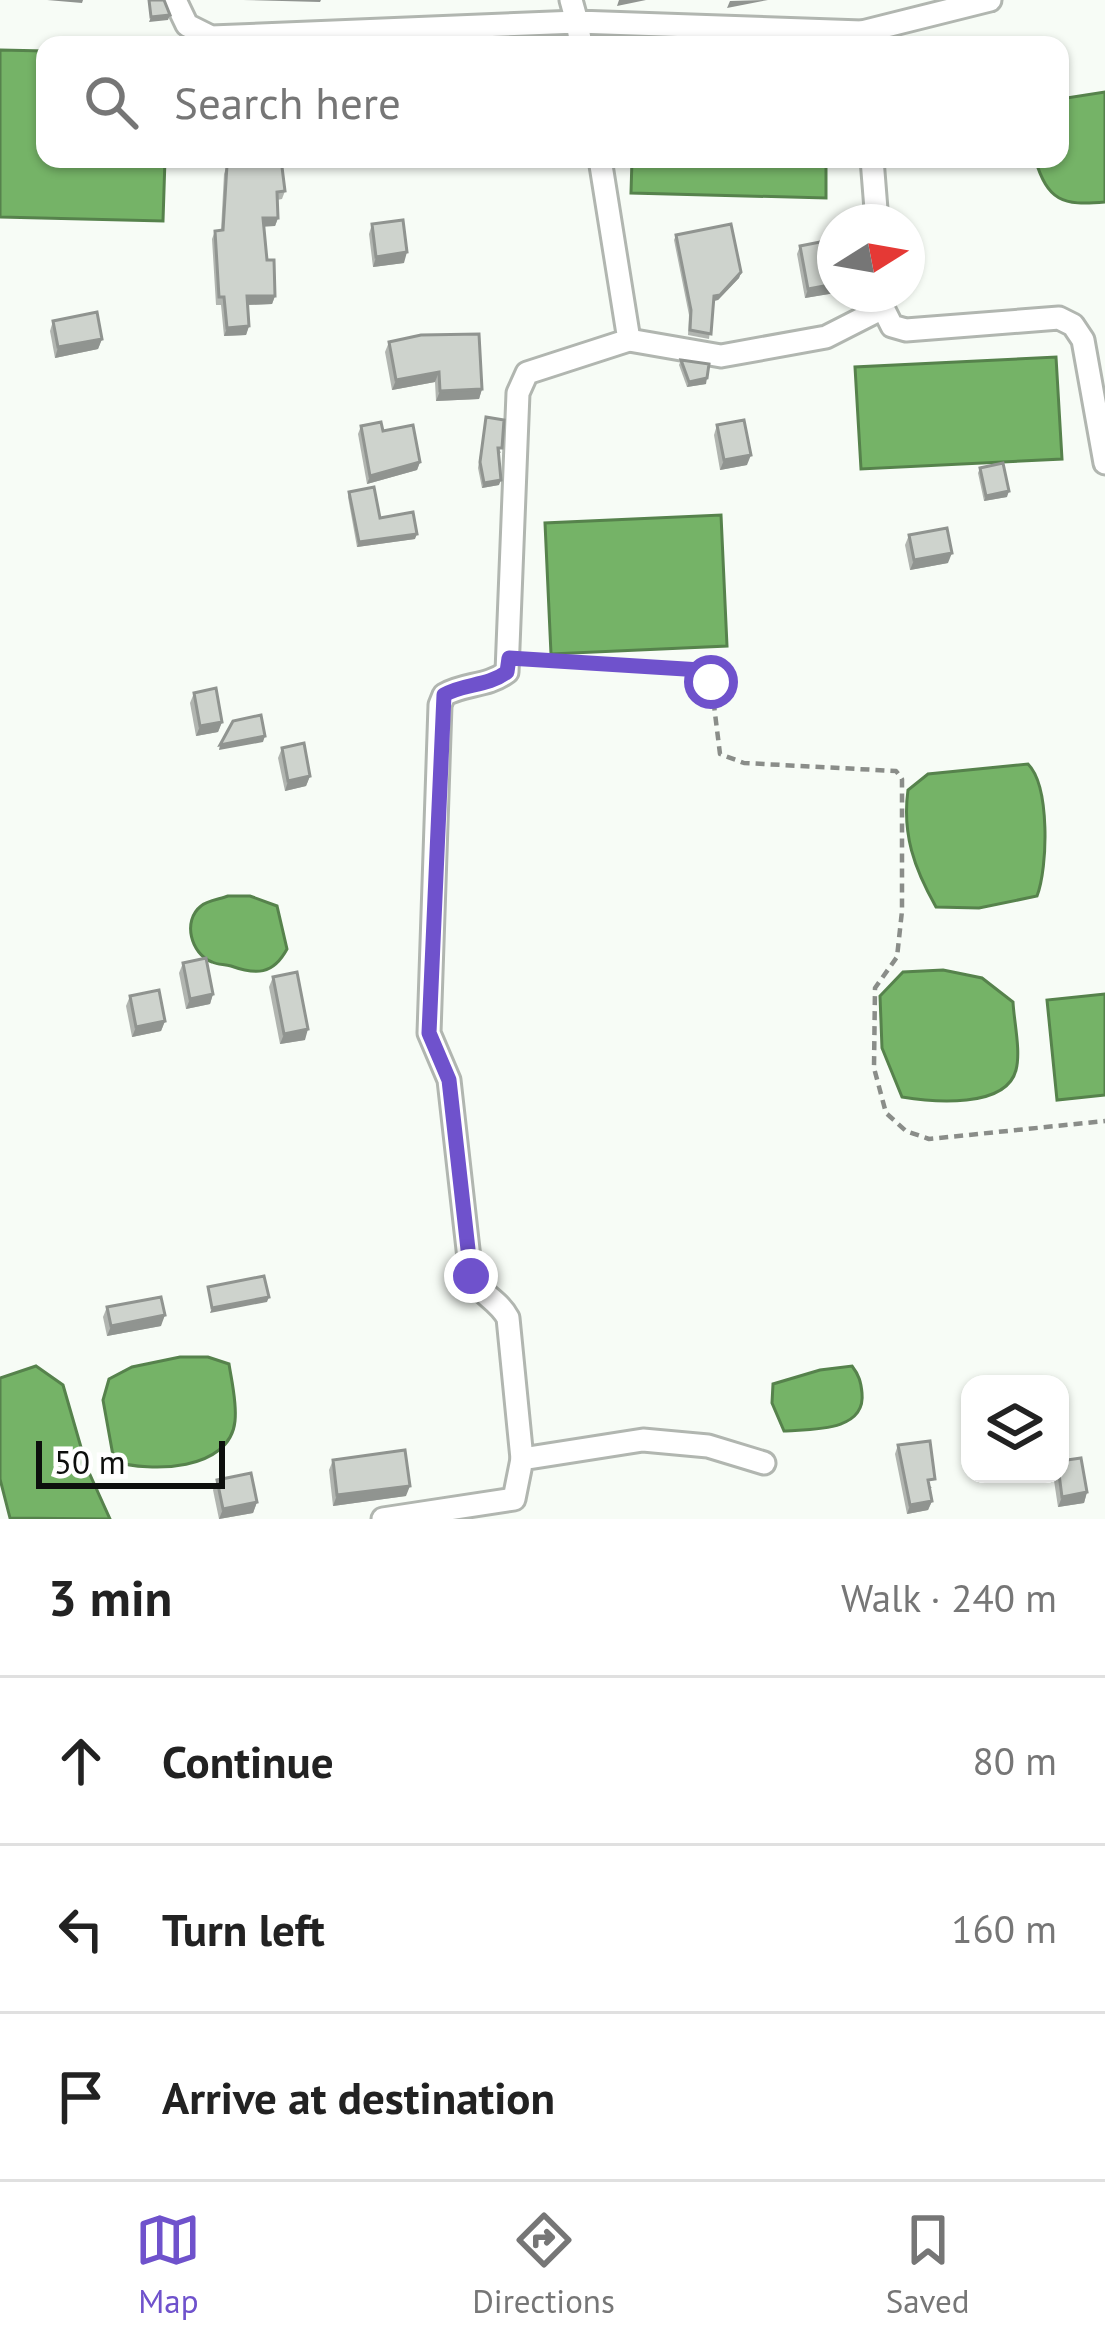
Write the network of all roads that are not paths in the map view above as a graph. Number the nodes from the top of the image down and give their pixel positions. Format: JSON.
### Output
{"nodes":[{"id":1,"x":175,"y":0,"type":"edge"},
{"id":2,"x":990,"y":0,"type":"edge"},
{"id":3,"x":574,"y":11,"type":"edge"},
{"id":4,"x":210,"y":36,"type":"edge"},
{"id":5,"x":226,"y":36,"type":"edge"},
{"id":6,"x":841,"y":36,"type":"edge"},
{"id":7,"x":869,"y":36,"type":"edge"},
{"id":8,"x":601,"y":168,"type":"edge"},
{"id":9,"x":873,"y":168,"type":"edge"},
{"id":10,"x":876,"y":204,"type":"edge"},
{"id":11,"x":866,"y":312,"type":"edge"},
{"id":12,"x":887,"y":312,"type":"edge"},
{"id":13,"x":629,"y":340,"type":"junction"},
{"id":14,"x":1105,"y":463,"type":"edge"},
{"id":15,"x":522,"y":1460,"type":"junction"},
{"id":16,"x":764,"y":1463,"type":"dead end"},
{"id":17,"x":514,"y":1509,"type":"edge"},
{"id":18,"x":383,"y":1519,"type":"edge"}],
"edges":[{"from":1,"to":4,"type":"street"},
{"from":2,"to":7,"type":"street"},
{"from":3,"to":5,"type":"street"},
{"from":3,"to":6,"type":"street"},
{"from":8,"to":13,"type":"street"},
{"from":9,"to":10,"type":"street"},
{"from":11,"to":13,"type":"street"},
{"from":12,"to":14,"type":"street"},
{"from":13,"to":15,"type":"street"},
{"from":15,"to":16,"type":"street"},
{"from":15,"to":17,"type":"street"},
{"from":17,"to":18,"type":"street"}]}
